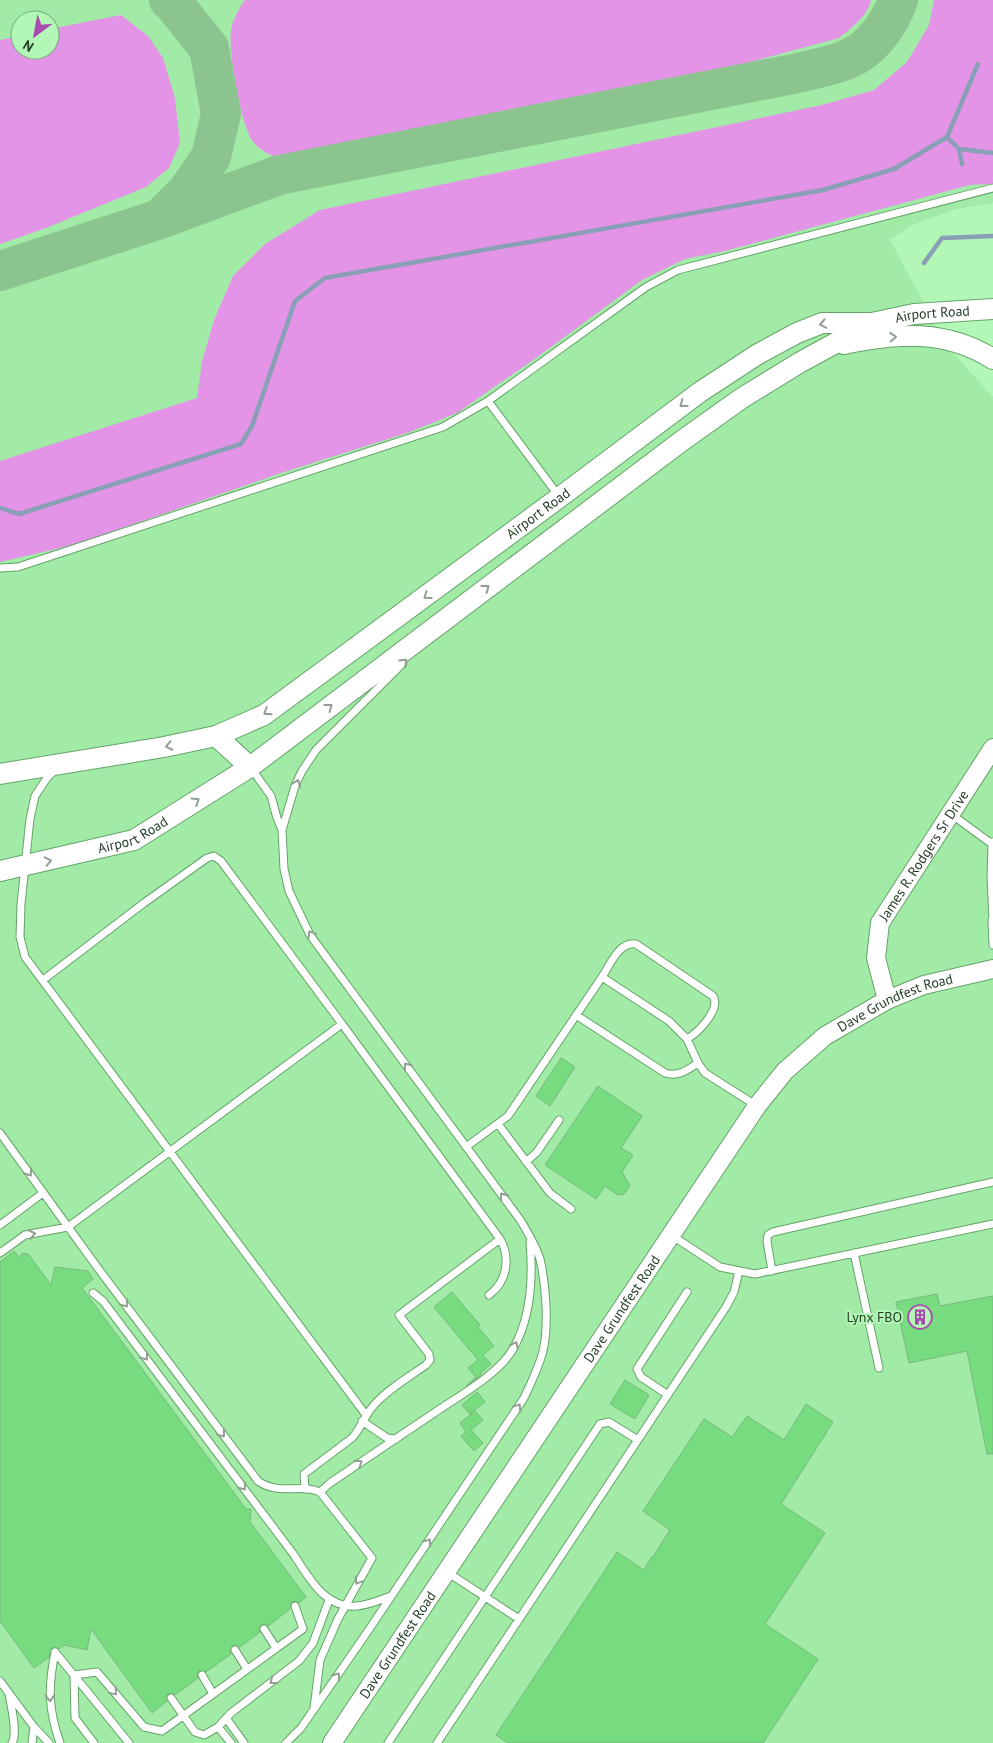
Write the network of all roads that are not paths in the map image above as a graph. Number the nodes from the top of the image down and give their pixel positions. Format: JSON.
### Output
{"nodes":[{"id":1,"x":993,"y":188,"type":"edge"},
{"id":2,"x":993,"y":309,"type":"edge"},
{"id":3,"x":872,"y":323,"type":"junction"},
{"id":4,"x":828,"y":348,"type":"junction"},
{"id":5,"x":993,"y":359,"type":"edge"},
{"id":6,"x":488,"y":402,"type":"junction"},
{"id":7,"x":560,"y":497,"type":"junction"},
{"id":8,"x":0,"y":568,"type":"edge"},
{"id":9,"x":460,"y":608,"type":"junction"},
{"id":10,"x":412,"y":654,"type":"dead end"},
{"id":11,"x":406,"y":660,"type":"dead end"},
{"id":12,"x":216,"y":736,"type":"junction"},
{"id":13,"x":993,"y":748,"type":"edge"},
{"id":14,"x":60,"y":764,"type":"junction"},
{"id":15,"x":250,"y":767,"type":"junction"},
{"id":16,"x":0,"y":774,"type":"edge"},
{"id":17,"x":951,"y":814,"type":"junction"},
{"id":18,"x":282,"y":830,"type":"junction"},
{"id":19,"x":992,"y":843,"type":"edge"},
{"id":20,"x":25,"y":866,"type":"junction"},
{"id":21,"x":0,"y":871,"type":"edge"},
{"id":22,"x":992,"y":920,"type":"edge"},
{"id":23,"x":993,"y":945,"type":"edge"},
{"id":24,"x":993,"y":969,"type":"edge"},
{"id":25,"x":602,"y":977,"type":"junction"},
{"id":26,"x":43,"y":980,"type":"junction"},
{"id":27,"x":886,"y":1000,"type":"junction"},
{"id":28,"x":576,"y":1015,"type":"junction"},
{"id":29,"x":342,"y":1024,"type":"junction"},
{"id":30,"x":687,"y":1039,"type":"junction"},
{"id":31,"x":698,"y":1063,"type":"junction"},
{"id":32,"x":757,"y":1106,"type":"junction"},
{"id":33,"x":559,"y":1120,"type":"dead end"},
{"id":34,"x":498,"y":1124,"type":"junction"},
{"id":35,"x":0,"y":1133,"type":"edge"},
{"id":36,"x":466,"y":1147,"type":"junction"},
{"id":37,"x":170,"y":1151,"type":"junction"},
{"id":38,"x":526,"y":1162,"type":"junction"},
{"id":39,"x":993,"y":1182,"type":"edge"},
{"id":40,"x":43,"y":1193,"type":"junction"},
{"id":41,"x":572,"y":1209,"type":"dead end"},
{"id":42,"x":0,"y":1224,"type":"edge"},
{"id":43,"x":993,"y":1224,"type":"edge"},
{"id":44,"x":68,"y":1227,"type":"junction"},
{"id":45,"x":672,"y":1235,"type":"junction"},
{"id":46,"x":530,"y":1237,"type":"junction"},
{"id":47,"x":500,"y":1239,"type":"junction"},
{"id":48,"x":0,"y":1253,"type":"edge"},
{"id":49,"x":854,"y":1253,"type":"junction"},
{"id":50,"x":739,"y":1271,"type":"junction"},
{"id":51,"x":772,"y":1271,"type":"junction"},
{"id":52,"x":687,"y":1292,"type":"dead end"},
{"id":53,"x":92,"y":1293,"type":"dead end"},
{"id":54,"x":489,"y":1295,"type":"dead end"},
{"id":55,"x":879,"y":1368,"type":"dead end"},
{"id":56,"x":668,"y":1395,"type":"junction"},
{"id":57,"x":364,"y":1418,"type":"junction"},
{"id":58,"x":396,"y":1439,"type":"junction"},
{"id":59,"x":638,"y":1440,"type":"junction"},
{"id":60,"x":305,"y":1489,"type":"junction"},
{"id":61,"x":320,"y":1492,"type":"junction"},
{"id":62,"x":447,"y":1572,"type":"junction"},
{"id":63,"x":391,"y":1596,"type":"junction"},
{"id":64,"x":485,"y":1597,"type":"junction"},
{"id":65,"x":328,"y":1600,"type":"junction"},
{"id":66,"x":345,"y":1605,"type":"junction"},
{"id":67,"x":295,"y":1606,"type":"dead end"},
{"id":68,"x":520,"y":1619,"type":"junction"},
{"id":69,"x":264,"y":1629,"type":"dead end"},
{"id":70,"x":276,"y":1648,"type":"junction"},
{"id":71,"x":235,"y":1650,"type":"dead end"},
{"id":72,"x":247,"y":1669,"type":"junction"},
{"id":73,"x":74,"y":1675,"type":"junction"},
{"id":74,"x":202,"y":1675,"type":"dead end"},
{"id":75,"x":0,"y":1681,"type":"edge"},
{"id":76,"x":9,"y":1694,"type":"junction"},
{"id":77,"x":213,"y":1694,"type":"junction"},
{"id":78,"x":171,"y":1698,"type":"dead end"},
{"id":79,"x":314,"y":1710,"type":"junction"},
{"id":80,"x":183,"y":1715,"type":"junction"},
{"id":81,"x":226,"y":1718,"type":"junction"},
{"id":82,"x":218,"y":1726,"type":"junction"},
{"id":83,"x":34,"y":1727,"type":"junction"},
{"id":84,"x":12,"y":1743,"type":"edge"},
{"id":85,"x":32,"y":1743,"type":"edge"},
{"id":86,"x":49,"y":1743,"type":"edge"},
{"id":87,"x":60,"y":1743,"type":"edge"},
{"id":88,"x":94,"y":1743,"type":"edge"},
{"id":89,"x":129,"y":1743,"type":"edge"},
{"id":90,"x":231,"y":1743,"type":"edge"},
{"id":91,"x":244,"y":1743,"type":"edge"},
{"id":92,"x":286,"y":1743,"type":"edge"},
{"id":93,"x":332,"y":1743,"type":"edge"},
{"id":94,"x":388,"y":1743,"type":"edge"},
{"id":95,"x":438,"y":1743,"type":"edge"}],
"edges":[{"from":1,"to":6,"type":"lane"},
{"from":2,"to":3,"type":"main road","name":"Airport Road"},
{"from":3,"to":4,"type":"main road","name":"Airport Road"},
{"from":3,"to":7,"type":"main road","name":"Airport Road","one_way":true},
{"from":4,"to":5,"type":"main road","one_way":true},
{"from":9,"to":4,"type":"main road","name":"Airport Road","one_way":true},
{"from":6,"to":7,"type":"lane"},
{"from":6,"to":8,"type":"lane"},
{"from":7,"to":12,"type":"main road","name":"Airport Road","one_way":true},
{"from":9,"to":10,"type":"lane"},
{"from":15,"to":9,"type":"main road","name":"Airport Road","one_way":true},
{"from":18,"to":11,"type":"lane","one_way":true},
{"from":12,"to":14,"type":"main road","name":"Airport Road","one_way":true},
{"from":12,"to":15,"type":"main road"},
{"from":13,"to":17,"type":"street","name":"James R. Rodgers Sr Drive"},
{"from":14,"to":16,"type":"main road","name":"Airport Road"},
{"from":14,"to":20,"type":"lane"},
{"from":15,"to":18,"type":"lane"},
{"from":20,"to":15,"type":"main road","name":"Airport Road","one_way":true},
{"from":17,"to":19,"type":"lane"},
{"from":17,"to":27,"type":"street","name":"James R. Rodgers Sr Drive"},
{"from":36,"to":18,"type":"lane","one_way":true},
{"from":19,"to":22,"type":"lane"},
{"from":20,"to":21,"type":"main road","name":"Airport Road"},
{"from":20,"to":26,"type":"lane"},
{"from":22,"to":23,"type":"lane"},
{"from":24,"to":27,"type":"street","name":"Dave Grundfest Road"},
{"from":25,"to":28,"type":"lane"},
{"from":25,"to":30,"type":"lane"},
{"from":25,"to":30,"type":"lane"},
{"from":26,"to":29,"type":"lane"},
{"from":26,"to":37,"type":"lane"},
{"from":27,"to":32,"type":"street","name":"Dave Grundfest Road"},
{"from":28,"to":31,"type":"lane"},
{"from":28,"to":34,"type":"lane"},
{"from":29,"to":37,"type":"lane"},
{"from":29,"to":47,"type":"lane"},
{"from":30,"to":31,"type":"lane"},
{"from":31,"to":32,"type":"lane"},
{"from":32,"to":45,"type":"street","name":"Dave Grundfest Road"},
{"from":33,"to":38,"type":"lane"},
{"from":34,"to":36,"type":"lane"},
{"from":34,"to":38,"type":"lane"},
{"from":35,"to":40,"type":"lane","one_way":true},
{"from":46,"to":36,"type":"lane","one_way":true},
{"from":37,"to":44,"type":"lane"},
{"from":37,"to":57,"type":"lane"},
{"from":38,"to":41,"type":"lane"},
{"from":39,"to":51,"type":"lane"},
{"from":40,"to":42,"type":"lane"},
{"from":40,"to":44,"type":"lane"},
{"from":43,"to":49,"type":"lane"},
{"from":48,"to":44,"type":"lane","one_way":true},
{"from":44,"to":60,"type":"lane","one_way":true},
{"from":45,"to":50,"type":"lane"},
{"from":45,"to":62,"type":"street","name":"Dave Grundfest Road"},
{"from":58,"to":46,"type":"lane","one_way":true},
{"from":63,"to":46,"type":"lane","one_way":true},
{"from":47,"to":54,"type":"lane"},
{"from":47,"to":57,"type":"lane"},
{"from":49,"to":51,"type":"lane"},
{"from":49,"to":55,"type":"lane"},
{"from":50,"to":51,"type":"lane"},
{"from":50,"to":56,"type":"lane"},
{"from":52,"to":56,"type":"lane"},
{"from":53,"to":65,"type":"lane","one_way":true},
{"from":56,"to":59,"type":"lane"},
{"from":57,"to":58,"type":"lane"},
{"from":57,"to":60,"type":"lane"},
{"from":61,"to":58,"type":"lane","one_way":true},
{"from":59,"to":64,"type":"lane"},
{"from":59,"to":68,"type":"lane"},
{"from":60,"to":61,"type":"lane"},
{"from":61,"to":66,"type":"lane","one_way":true},
{"from":62,"to":64,"type":"lane"},
{"from":62,"to":93,"type":"street","name":"Dave Grundfest Road"},
{"from":63,"to":66,"type":"lane"},
{"from":79,"to":63,"type":"lane","one_way":true},
{"from":64,"to":68,"type":"lane"},
{"from":64,"to":94,"type":"lane"},
{"from":65,"to":66,"type":"lane"},
{"from":65,"to":81,"type":"lane","one_way":true},
{"from":66,"to":79,"type":"lane"},
{"from":67,"to":70,"type":"lane"},
{"from":68,"to":95,"type":"lane"},
{"from":69,"to":70,"type":"lane"},
{"from":70,"to":72,"type":"lane"},
{"from":71,"to":72,"type":"lane"},
{"from":72,"to":77,"type":"lane"},
{"from":73,"to":80,"type":"lane","one_way":true},
{"from":73,"to":87,"type":"lane","one_way":true},
{"from":73,"to":88,"type":"lane"},
{"from":73,"to":89,"type":"lane"},
{"from":74,"to":77,"type":"lane"},
{"from":75,"to":76,"type":"lane"},
{"from":76,"to":83,"type":"lane"},
{"from":76,"to":84,"type":"lane"},
{"from":77,"to":80,"type":"lane"},
{"from":78,"to":80,"type":"lane"},
{"from":79,"to":92,"type":"lane"},
{"from":80,"to":82,"type":"lane"},
{"from":81,"to":82,"type":"lane"},
{"from":81,"to":91,"type":"lane"},
{"from":82,"to":90,"type":"lane"},
{"from":83,"to":85,"type":"lane"},
{"from":83,"to":86,"type":"lane"}]}
